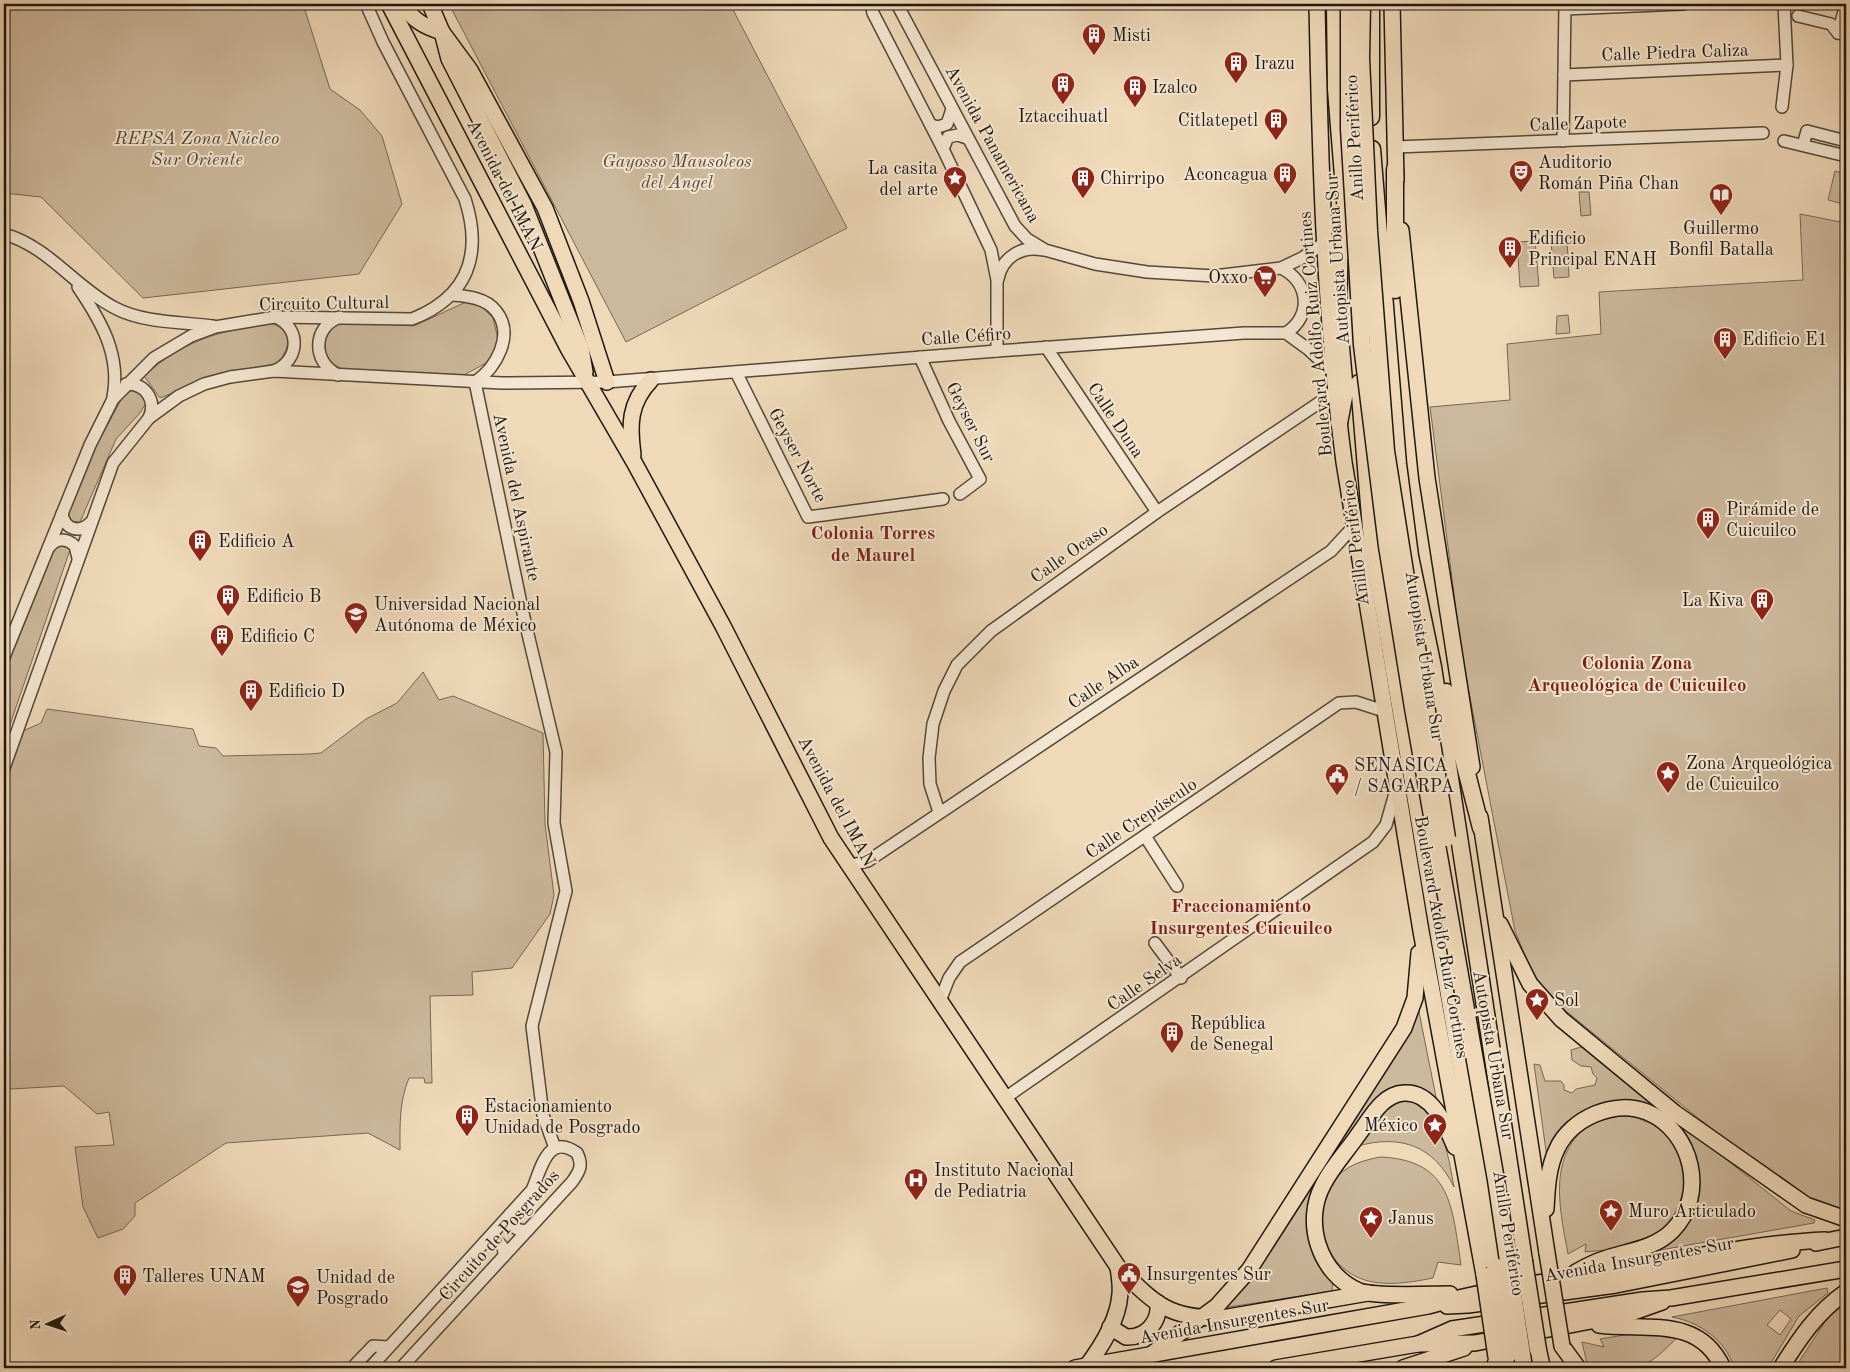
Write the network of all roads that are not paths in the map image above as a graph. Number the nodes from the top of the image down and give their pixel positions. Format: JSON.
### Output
{"nodes":[{"id":1,"x":366,"y":4,"type":"edge"},
{"id":2,"x":389,"y":4,"type":"edge"},
{"id":3,"x":403,"y":4,"type":"edge"},
{"id":4,"x":430,"y":4,"type":"edge"},
{"id":5,"x":871,"y":4,"type":"edge"},
{"id":6,"x":897,"y":4,"type":"edge"},
{"id":7,"x":1317,"y":4,"type":"edge"},
{"id":8,"x":1325,"y":4,"type":"edge"},
{"id":9,"x":1335,"y":4,"type":"edge"},
{"id":10,"x":1349,"y":4,"type":"edge"},
{"id":11,"x":1362,"y":4,"type":"edge"},
{"id":12,"x":1371,"y":4,"type":"edge"},
{"id":13,"x":1392,"y":4,"type":"edge"},
{"id":14,"x":1683,"y":4,"type":"edge"},
{"id":15,"x":1784,"y":4,"type":"edge"},
{"id":16,"x":1846,"y":4,"type":"edge"},
{"id":17,"x":1565,"y":7,"type":"edge"},
{"id":18,"x":1798,"y":16,"type":"dead end"},
{"id":19,"x":442,"y":32,"type":"junction"},
{"id":20,"x":1842,"y":34,"type":"edge"},
{"id":21,"x":1788,"y":65,"type":"junction"},
{"id":22,"x":1564,"y":74,"type":"junction"},
{"id":23,"x":1336,"y":89,"type":"junction"},
{"id":24,"x":1782,"y":107,"type":"dead end"},
{"id":25,"x":952,"y":109,"type":"junction"},
{"id":26,"x":931,"y":125,"type":"junction"},
{"id":27,"x":1763,"y":133,"type":"dead end"},
{"id":28,"x":967,"y":138,"type":"junction"},
{"id":29,"x":1563,"y":141,"type":"junction"},
{"id":30,"x":1784,"y":141,"type":"dead end"},
{"id":31,"x":1846,"y":141,"type":"edge"},
{"id":32,"x":1803,"y":145,"type":"junction"},
{"id":33,"x":1395,"y":146,"type":"junction"},
{"id":34,"x":943,"y":149,"type":"junction"},
{"id":35,"x":1846,"y":156,"type":"edge"},
{"id":36,"x":1342,"y":166,"type":"junction"},
{"id":37,"x":1395,"y":169,"type":"junction"},
{"id":38,"x":4,"y":234,"type":"edge"},
{"id":39,"x":1324,"y":243,"type":"junction"},
{"id":40,"x":1045,"y":250,"type":"junction"},
{"id":41,"x":1281,"y":268,"type":"junction"},
{"id":42,"x":71,"y":278,"type":"junction"},
{"id":43,"x":997,"y":280,"type":"junction"},
{"id":44,"x":452,"y":295,"type":"junction"},
{"id":45,"x":275,"y":317,"type":"junction"},
{"id":46,"x":342,"y":317,"type":"junction"},
{"id":47,"x":215,"y":327,"type":"junction"},
{"id":48,"x":1286,"y":333,"type":"junction"},
{"id":49,"x":1046,"y":348,"type":"junction"},
{"id":50,"x":997,"y":351,"type":"junction"},
{"id":51,"x":920,"y":357,"type":"junction"},
{"id":52,"x":274,"y":371,"type":"junction"},
{"id":53,"x":736,"y":372,"type":"junction"},
{"id":54,"x":1334,"y":373,"type":"junction"},
{"id":55,"x":338,"y":376,"type":"junction"},
{"id":56,"x":651,"y":380,"type":"junction"},
{"id":57,"x":475,"y":382,"type":"junction"},
{"id":58,"x":607,"y":382,"type":"junction"},
{"id":59,"x":587,"y":383,"type":"junction"},
{"id":60,"x":126,"y":384,"type":"junction"},
{"id":61,"x":1335,"y":392,"type":"junction"},
{"id":62,"x":113,"y":399,"type":"junction"},
{"id":63,"x":1395,"y":410,"type":"junction"},
{"id":64,"x":149,"y":418,"type":"junction"},
{"id":65,"x":1339,"y":423,"type":"junction"},
{"id":66,"x":634,"y":462,"type":"junction"},
{"id":67,"x":960,"y":494,"type":"dead end"},
{"id":68,"x":943,"y":499,"type":"dead end"},
{"id":69,"x":1157,"y":512,"type":"junction"},
{"id":70,"x":62,"y":514,"type":"junction"},
{"id":71,"x":90,"y":523,"type":"junction"},
{"id":72,"x":1354,"y":526,"type":"junction"},
{"id":73,"x":49,"y":547,"type":"junction"},
{"id":74,"x":1410,"y":556,"type":"junction"},
{"id":75,"x":78,"y":560,"type":"junction"},
{"id":76,"x":4,"y":657,"type":"edge"},
{"id":77,"x":1384,"y":711,"type":"junction"},
{"id":78,"x":4,"y":768,"type":"edge"},
{"id":79,"x":1397,"y":786,"type":"junction"},
{"id":80,"x":939,"y":812,"type":"junction"},
{"id":81,"x":1481,"y":828,"type":"junction"},
{"id":82,"x":1145,"y":836,"type":"junction"},
{"id":83,"x":868,"y":861,"type":"junction"},
{"id":84,"x":848,"y":866,"type":"junction"},
{"id":85,"x":858,"y":881,"type":"junction"},
{"id":86,"x":1177,"y":886,"type":"dead end"},
{"id":87,"x":1493,"y":911,"type":"junction"},
{"id":88,"x":1421,"y":931,"type":"junction"},
{"id":89,"x":1155,"y":942,"type":"dead end"},
{"id":90,"x":1181,"y":978,"type":"junction"},
{"id":91,"x":940,"y":1001,"type":"junction"},
{"id":92,"x":1005,"y":1098,"type":"junction"},
{"id":93,"x":555,"y":1148,"type":"junction"},
{"id":94,"x":1466,"y":1171,"type":"junction"},
{"id":95,"x":510,"y":1214,"type":"junction"},
{"id":96,"x":1846,"y":1219,"type":"edge"},
{"id":97,"x":528,"y":1230,"type":"junction"},
{"id":98,"x":1544,"y":1232,"type":"junction"},
{"id":99,"x":1846,"y":1236,"type":"edge"},
{"id":100,"x":1825,"y":1240,"type":"junction"},
{"id":101,"x":486,"y":1241,"type":"junction"},
{"id":102,"x":504,"y":1256,"type":"junction"},
{"id":103,"x":1118,"y":1267,"type":"junction"},
{"id":104,"x":1846,"y":1269,"type":"edge"},
{"id":105,"x":1489,"y":1270,"type":"junction"},
{"id":106,"x":1564,"y":1278,"type":"junction"},
{"id":107,"x":1846,"y":1292,"type":"edge"},
{"id":108,"x":1368,"y":1293,"type":"junction"},
{"id":109,"x":1467,"y":1295,"type":"junction"},
{"id":110,"x":1671,"y":1298,"type":"junction"},
{"id":111,"x":1158,"y":1303,"type":"junction"},
{"id":112,"x":1428,"y":1306,"type":"junction"},
{"id":113,"x":1201,"y":1318,"type":"junction"},
{"id":114,"x":1586,"y":1322,"type":"junction"},
{"id":115,"x":1110,"y":1327,"type":"junction"},
{"id":116,"x":1475,"y":1343,"type":"junction"},
{"id":117,"x":1418,"y":1344,"type":"junction"},
{"id":118,"x":1562,"y":1346,"type":"junction"},
{"id":119,"x":388,"y":1347,"type":"junction"},
{"id":120,"x":1150,"y":1355,"type":"junction"},
{"id":121,"x":1501,"y":1362,"type":"edge"},
{"id":122,"x":1080,"y":1367,"type":"edge"},
{"id":123,"x":352,"y":1368,"type":"edge"},
{"id":124,"x":370,"y":1368,"type":"edge"},
{"id":125,"x":401,"y":1368,"type":"edge"},
{"id":126,"x":1276,"y":1368,"type":"edge"},
{"id":127,"x":1403,"y":1368,"type":"edge"},
{"id":128,"x":1524,"y":1368,"type":"edge"},
{"id":129,"x":1533,"y":1368,"type":"edge"},
{"id":130,"x":1542,"y":1368,"type":"edge"},
{"id":131,"x":1567,"y":1368,"type":"edge"},
{"id":132,"x":1578,"y":1368,"type":"edge"},
{"id":133,"x":1723,"y":1368,"type":"edge"},
{"id":134,"x":1781,"y":1368,"type":"edge"}],
"edges":[{"from":1,"to":44,"type":"street","name":"Circuito Cultural"},
{"from":2,"to":59,"type":"main road","name":"Avenida del IMAN"},
{"from":3,"to":19,"type":"main road"},
{"from":4,"to":19,"type":"main road","name":"Avenida del IMAN"},
{"from":5,"to":26,"type":"street"},
{"from":6,"to":25,"type":"street","name":"Avenida Panamericana"},
{"from":7,"to":39,"type":"main road","name":"Boulevard Adolfo Ruiz Cortines"},
{"from":8,"to":23,"type":"highway"},
{"from":9,"to":23,"type":"highway","name":"Anillo Periférico"},
{"from":10,"to":128,"type":"highway","name":"Autopista Urbana Sur","bridge":true},
{"from":11,"to":129,"type":"highway","name":"Autopista Urbana Sur","bridge":true},
{"from":12,"to":63,"type":"highway","name":"Anillo Periférico"},
{"from":13,"to":33,"type":"main road"},
{"from":14,"to":17,"type":"street"},
{"from":15,"to":21,"type":"street"},
{"from":16,"to":20,"type":"street"},
{"from":17,"to":22,"type":"street"},
{"from":18,"to":20,"type":"street"},
{"from":19,"to":58,"type":"main road"},
{"from":19,"to":59,"type":"main road","name":"Avenida del IMAN"},
{"from":21,"to":22,"type":"street","name":"Calle Piedra Caliza"},
{"from":21,"to":24,"type":"street"},
{"from":22,"to":29,"type":"street"},
{"from":23,"to":36,"type":"highway","name":"Anillo Periférico"},
{"from":25,"to":26,"type":"street"},
{"from":25,"to":28,"type":"street","name":"Avenida Panamericana"},
{"from":26,"to":34,"type":"street"},
{"from":27,"to":29,"type":"street","name":"Calle Zapote"},
{"from":28,"to":34,"type":"street"},
{"from":28,"to":40,"type":"street","name":"Avenida Panamericana"},
{"from":29,"to":33,"type":"street","name":"Calle Zapote"},
{"from":30,"to":32,"type":"street"},
{"from":31,"to":32,"type":"street"},
{"from":32,"to":35,"type":"street"},
{"from":33,"to":37,"type":"main road"},
{"from":34,"to":43,"type":"street"},
{"from":36,"to":65,"type":"highway"},
{"from":36,"to":105,"type":"highway","name":"Anillo Periférico"},
{"from":37,"to":63,"type":"highway"},
{"from":37,"to":81,"type":"main road"},
{"from":38,"to":42,"type":"street"},
{"from":39,"to":41,"type":"street","name":"Avenida Panamericana"},
{"from":39,"to":54,"type":"main road","name":"Boulevard Adolfo Ruiz Cortines"},
{"from":40,"to":41,"type":"street","name":"Avenida Panamericana"},
{"from":40,"to":43,"type":"street"},
{"from":41,"to":48,"type":"street"},
{"from":42,"to":47,"type":"street"},
{"from":42,"to":62,"type":"street"},
{"from":43,"to":50,"type":"street"},
{"from":44,"to":46,"type":"street","name":"Circuito Cultural"},
{"from":44,"to":57,"type":"street"},
{"from":45,"to":46,"type":"street","name":"Circuito Cultural"},
{"from":45,"to":47,"type":"street","name":"Circuito Cultural"},
{"from":45,"to":52,"type":"street"},
{"from":46,"to":55,"type":"street"},
{"from":47,"to":60,"type":"street","name":"Circuito Cultural"},
{"from":48,"to":49,"type":"street","name":"Calle Céfiro"},
{"from":48,"to":54,"type":"street"},
{"from":49,"to":50,"type":"street","name":"Calle Céfiro"},
{"from":49,"to":69,"type":"street","name":"Calle Duna"},
{"from":50,"to":51,"type":"street","name":"Calle Céfiro"},
{"from":51,"to":53,"type":"street","name":"Calle Céfiro"},
{"from":51,"to":67,"type":"street","name":"Geyser Sur"},
{"from":52,"to":55,"type":"street"},
{"from":52,"to":64,"type":"street"},
{"from":53,"to":56,"type":"street","name":"Calle Céfiro"},
{"from":53,"to":68,"type":"street","name":"Geyser Norte"},
{"from":54,"to":61,"type":"main road","name":"Boulevard Adolfo Ruiz Cortines"},
{"from":55,"to":57,"type":"street"},
{"from":56,"to":58,"type":"street","name":"Calle Céfiro"},
{"from":56,"to":66,"type":"main road"},
{"from":57,"to":59,"type":"street"},
{"from":57,"to":93,"type":"street","name":"Avenida del Aspirante"},
{"from":58,"to":59,"type":"street","name":"Calle Céfiro"},
{"from":59,"to":66,"type":"main road","name":"Avenida del IMAN"},
{"from":60,"to":62,"type":"street","name":"Circuito Cultural"},
{"from":60,"to":64,"type":"street"},
{"from":61,"to":65,"type":"main road","name":"Boulevard Adolfo Ruiz Cortines"},
{"from":61,"to":69,"type":"street","name":"Calle Ocaso"},
{"from":62,"to":70,"type":"street","name":"Circuito Cultural"},
{"from":63,"to":74,"type":"highway","name":"Anillo Periférico"},
{"from":64,"to":71,"type":"street"},
{"from":65,"to":72,"type":"main road","name":"Boulevard Adolfo Ruiz Cortines"},
{"from":66,"to":84,"type":"main road","name":"Avenida del IMAN"},
{"from":69,"to":80,"type":"street","name":"Calle Ocaso"},
{"from":70,"to":71,"type":"street"},
{"from":70,"to":73,"type":"street","name":"Circuito Cultural"},
{"from":71,"to":75,"type":"street"},
{"from":72,"to":77,"type":"main road","name":"Boulevard Adolfo Ruiz Cortines"},
{"from":72,"to":80,"type":"street","name":"Calle Alba"},
{"from":73,"to":75,"type":"street"},
{"from":73,"to":76,"type":"street","name":"Circuito Cultural"},
{"from":74,"to":81,"type":"highway"},
{"from":74,"to":130,"type":"highway","name":"Anillo Periférico","bridge":true},
{"from":75,"to":78,"type":"street"},
{"from":77,"to":79,"type":"main road","name":"Boulevard Adolfo Ruiz Cortines"},
{"from":77,"to":82,"type":"street","name":"Calle Crepúsculo"},
{"from":79,"to":88,"type":"main road","name":"Boulevard Adolfo Ruiz Cortines"},
{"from":79,"to":90,"type":"street","name":"Calle Selva"},
{"from":80,"to":83,"type":"street","name":"Calle Alba"},
{"from":81,"to":87,"type":"main road"},
{"from":82,"to":86,"type":"street"},
{"from":82,"to":91,"type":"street","name":"Calle Crepúsculo"},
{"from":83,"to":84,"type":"street","name":"Calle Alba"},
{"from":83,"to":85,"type":"street","name":"Calle Alba"},
{"from":84,"to":85,"type":"main road","name":"Avenida del IMAN"},
{"from":85,"to":91,"type":"main road","name":"Avenida del IMAN"},
{"from":87,"to":96,"type":"main road"},
{"from":87,"to":98,"type":"main road"},
{"from":88,"to":94,"type":"main road","name":"Boulevard Adolfo Ruiz Cortines"},
{"from":88,"to":113,"type":"main road"},
{"from":89,"to":90,"type":"street"},
{"from":90,"to":92,"type":"street","name":"Calle Selva"},
{"from":91,"to":92,"type":"main road","name":"Avenida del IMAN"},
{"from":92,"to":103,"type":"main road","name":"Avenida del IMAN"},
{"from":93,"to":95,"type":"street","name":"Circuito de Posgrados"},
{"from":93,"to":97,"type":"street","name":"Circuito de Posgrados"},
{"from":94,"to":105,"type":"main road","name":"Boulevard Adolfo Ruiz Cortines"},
{"from":94,"to":108,"type":"main road"},
{"from":95,"to":97,"type":"street"},
{"from":95,"to":101,"type":"street","name":"Circuito de Posgrados"},
{"from":97,"to":102,"type":"street","name":"Circuito de Posgrados"},
{"from":98,"to":106,"type":"main road"},
{"from":98,"to":118,"type":"main road","bridge":true},
{"from":99,"to":100,"type":"main road","name":"Avenida Insurgentes Sur"},
{"from":100,"to":106,"type":"main road","name":"Avenida Insurgentes Sur"},
{"from":100,"to":112,"type":"main road","name":"Avenida Insurgentes Sur"},
{"from":101,"to":102,"type":"street"},
{"from":101,"to":119,"type":"street","name":"Circuito de Posgrados"},
{"from":102,"to":125,"type":"street","name":"Circuito de Posgrados"},
{"from":103,"to":111,"type":"main road","name":"Avenida del IMAN"},
{"from":103,"to":115,"type":"main road","name":"Avenida del IMAN"},
{"from":104,"to":110,"type":"main road"},
{"from":105,"to":121,"type":"highway","name":"Anillo Periférico","bridge":true},
{"from":106,"to":109,"type":"main road","name":"Avenida Insurgentes Sur"},
{"from":107,"to":134,"type":"main road"},
{"from":108,"to":109,"type":"main road","name":"Avenida del IMAN"},
{"from":108,"to":113,"type":"main road","name":"Avenida del IMAN"},
{"from":109,"to":112,"type":"main road","name":"Avenida Insurgentes Sur"},
{"from":110,"to":114,"type":"main road"},
{"from":110,"to":117,"type":"main road"},
{"from":111,"to":113,"type":"main road","name":"Avenida del IMAN"},
{"from":111,"to":115,"type":"main road"},
{"from":112,"to":120,"type":"main road","name":"Avenida Insurgentes Sur"},
{"from":113,"to":120,"type":"main road"},
{"from":114,"to":116,"type":"main road"},
{"from":114,"to":133,"type":"main road"},
{"from":115,"to":122,"type":"main road","name":"Avenida del IMAN"},
{"from":116,"to":117,"type":"main road"},
{"from":116,"to":127,"type":"main road"},
{"from":117,"to":126,"type":"main road"},
{"from":118,"to":131,"type":"main road"},
{"from":118,"to":132,"type":"main road"},
{"from":119,"to":123,"type":"street"},
{"from":119,"to":124,"type":"street","name":"Circuito de Posgrados"},
{"from":120,"to":122,"type":"main road","name":"Avenida Insurgentes Sur"}]}
